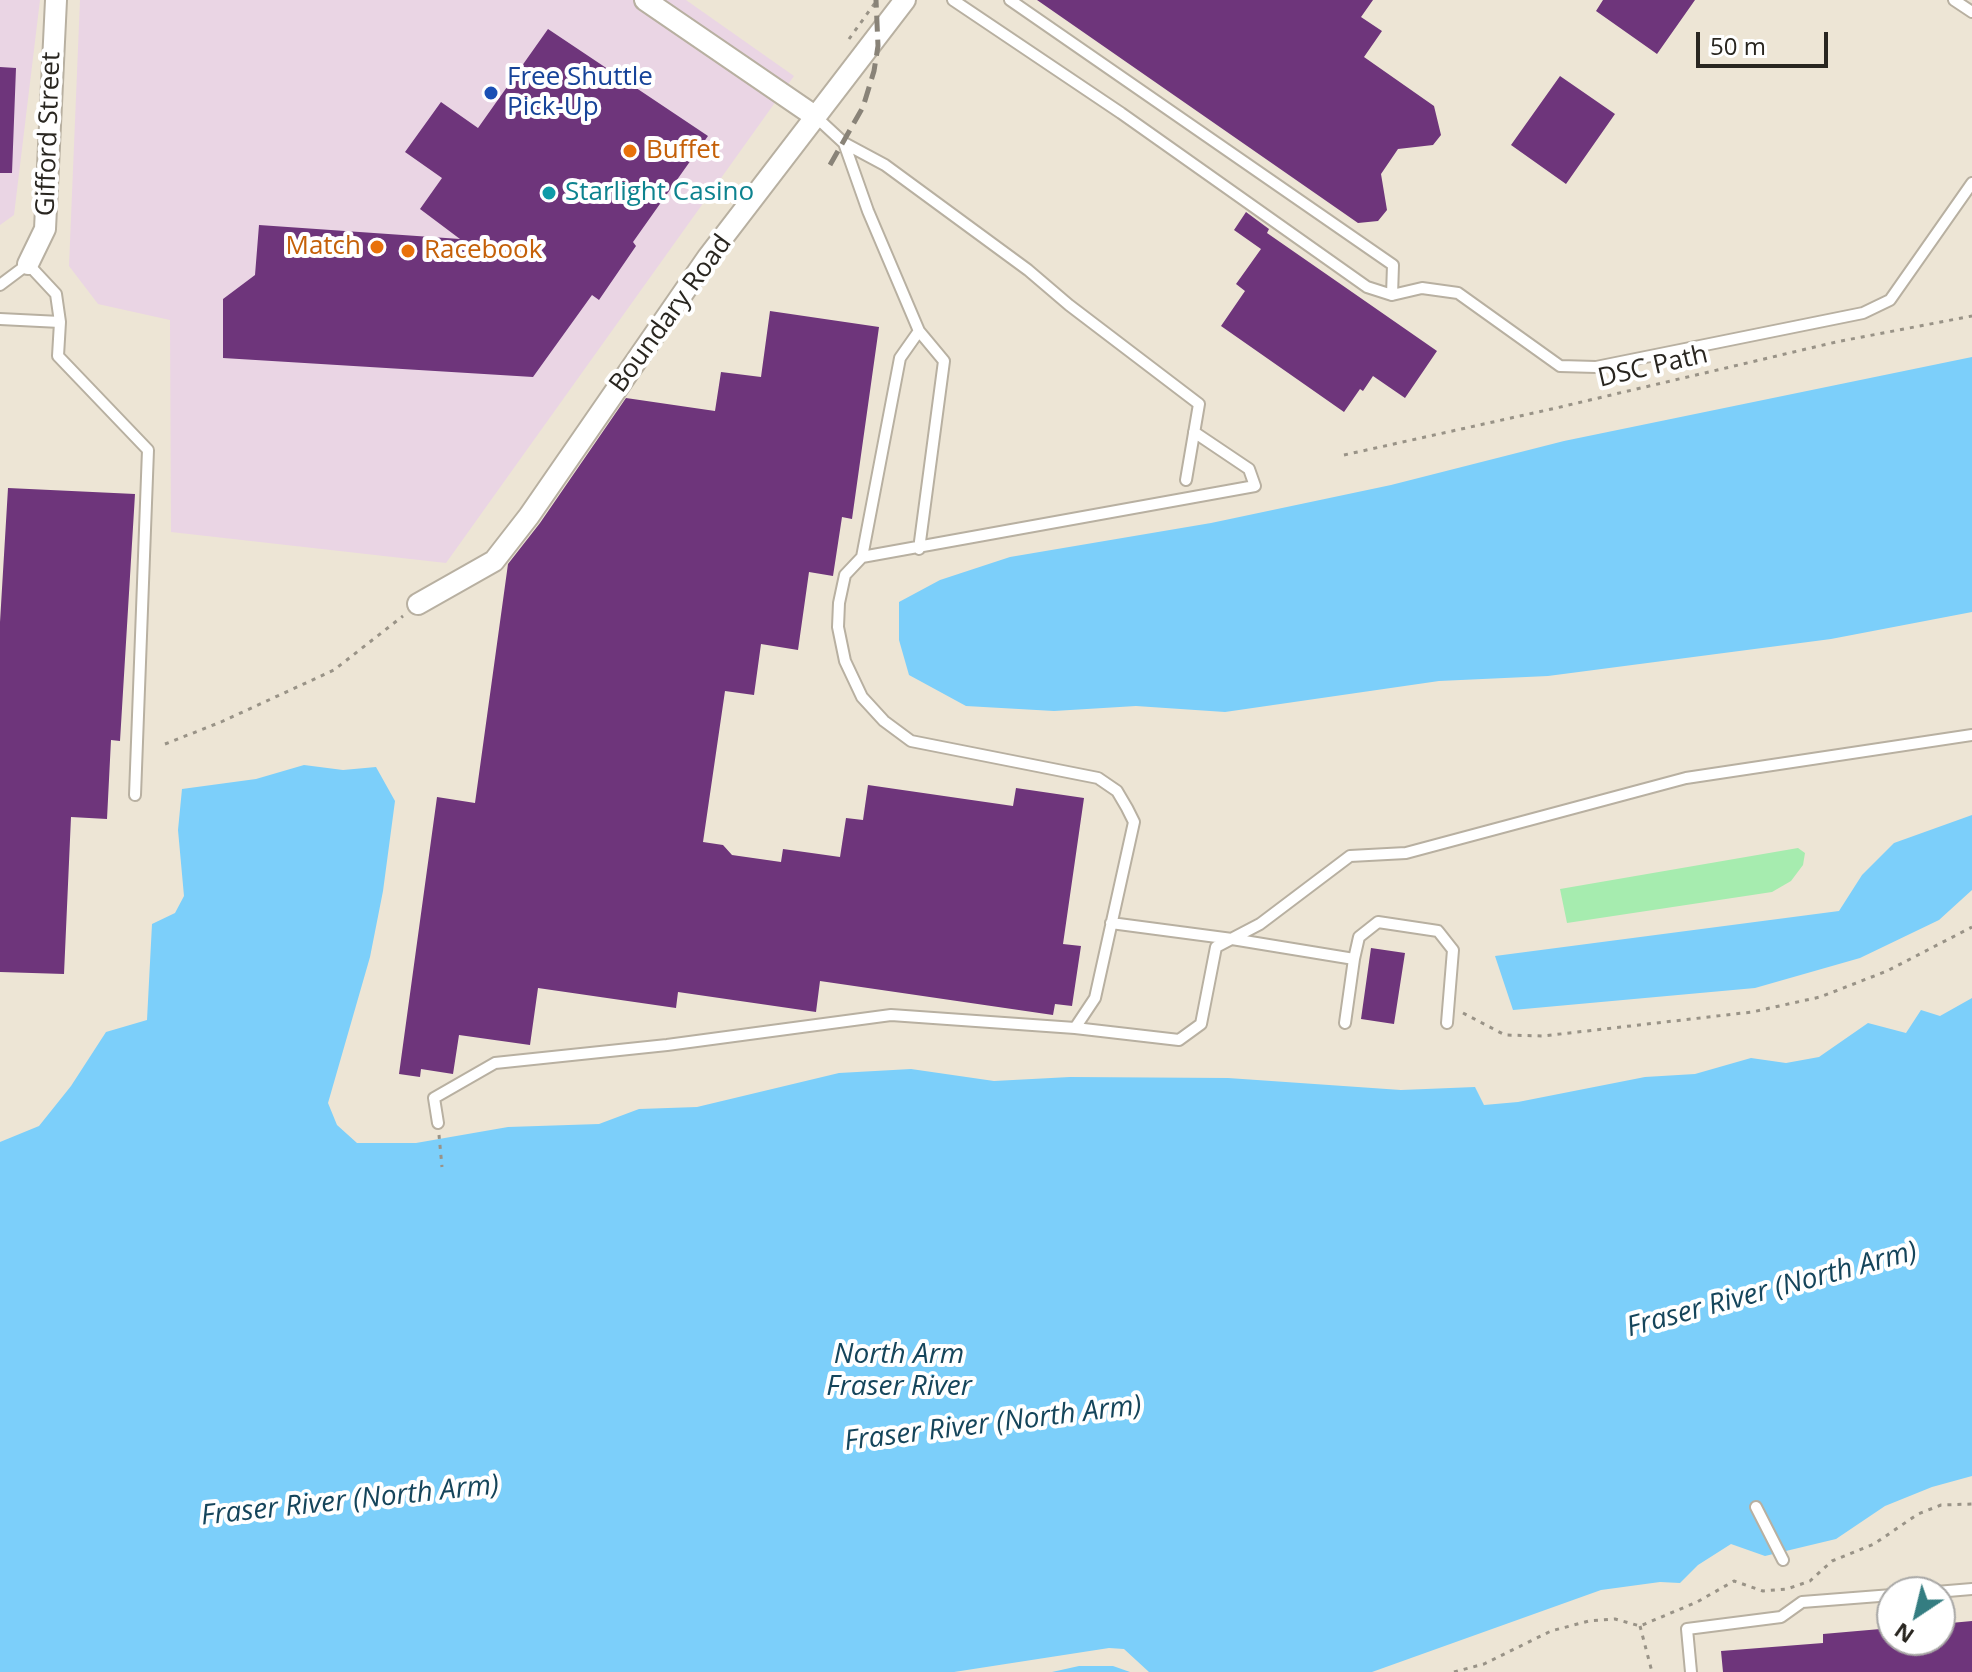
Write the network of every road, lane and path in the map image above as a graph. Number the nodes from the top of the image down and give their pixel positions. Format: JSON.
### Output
{"nodes":[{"id":1,"x":56,"y":0,"type":"edge"},
{"id":2,"x":645,"y":0,"type":"edge"},
{"id":3,"x":905,"y":0,"type":"edge"},
{"id":4,"x":953,"y":0,"type":"edge"},
{"id":5,"x":1010,"y":0,"type":"edge"},
{"id":6,"x":1954,"y":0,"type":"edge"},
{"id":7,"x":1972,"y":12,"type":"edge"},
{"id":8,"x":816,"y":117,"type":"junction"},
{"id":9,"x":844,"y":143,"type":"junction"},
{"id":10,"x":1972,"y":183,"type":"edge"},
{"id":11,"x":28,"y":264,"type":"junction"},
{"id":12,"x":0,"y":285,"type":"edge"},
{"id":13,"x":1392,"y":295,"type":"junction"},
{"id":14,"x":1972,"y":316,"type":"edge"},
{"id":15,"x":0,"y":319,"type":"edge"},
{"id":16,"x":60,"y":322,"type":"junction"},
{"id":17,"x":919,"y":331,"type":"junction"},
{"id":18,"x":1194,"y":432,"type":"junction"},
{"id":19,"x":1344,"y":455,"type":"dead end"},
{"id":20,"x":1186,"y":480,"type":"dead end"},
{"id":21,"x":919,"y":549,"type":"junction"},
{"id":22,"x":862,"y":557,"type":"junction"},
{"id":23,"x":418,"y":604,"type":"joint"},
{"id":24,"x":1972,"y":735,"type":"edge"},
{"id":25,"x":165,"y":744,"type":"dead end"},
{"id":26,"x":135,"y":795,"type":"dead end"},
{"id":27,"x":1111,"y":923,"type":"junction"},
{"id":28,"x":1972,"y":927,"type":"edge"},
{"id":29,"x":1232,"y":939,"type":"junction"},
{"id":30,"x":1354,"y":959,"type":"junction"},
{"id":31,"x":1448,"y":1006,"type":"junction"},
{"id":32,"x":1345,"y":1023,"type":"dead end"},
{"id":33,"x":1447,"y":1023,"type":"dead end"},
{"id":34,"x":1075,"y":1028,"type":"junction"},
{"id":35,"x":438,"y":1123,"type":"joint"},
{"id":36,"x":442,"y":1167,"type":"dead end"},
{"id":37,"x":1972,"y":1504,"type":"edge"},
{"id":38,"x":1756,"y":1507,"type":"dead end"},
{"id":39,"x":1783,"y":1560,"type":"dead end"},
{"id":40,"x":1876,"y":1596,"type":"edge"},
{"id":41,"x":1640,"y":1626,"type":"junction"},
{"id":42,"x":1454,"y":1672,"type":"edge"},
{"id":43,"x":1652,"y":1672,"type":"edge"},
{"id":44,"x":1691,"y":1672,"type":"edge"}],
"edges":[{"from":1,"to":11,"type":"street","name":"Gifford Street"},
{"from":2,"to":8,"type":"street"},
{"from":3,"to":8,"type":"street","name":"Boundary Road"},
{"from":4,"to":13,"type":"lane"},
{"from":5,"to":13,"type":"lane"},
{"from":6,"to":7,"type":"lane"},
{"from":8,"to":9,"type":"lane"},
{"from":8,"to":23,"type":"street","name":"Boundary Road"},
{"from":9,"to":17,"type":"lane"},
{"from":9,"to":18,"type":"lane"},
{"from":10,"to":13,"type":"lane"},
{"from":11,"to":12,"type":"lane"},
{"from":11,"to":16,"type":"lane"},
{"from":14,"to":19,"type":"path","name":"DSC Path"},
{"from":15,"to":16,"type":"lane"},
{"from":16,"to":26,"type":"lane"},
{"from":17,"to":21,"type":"lane"},
{"from":17,"to":22,"type":"lane"},
{"from":18,"to":20,"type":"lane"},
{"from":18,"to":21,"type":"lane"},
{"from":21,"to":22,"type":"lane"},
{"from":22,"to":27,"type":"lane"},
{"from":23,"to":25,"type":"path"},
{"from":24,"to":29,"type":"lane"},
{"from":27,"to":29,"type":"lane"},
{"from":27,"to":34,"type":"lane"},
{"from":28,"to":31,"type":"path"},
{"from":29,"to":30,"type":"lane"},
{"from":29,"to":34,"type":"lane"},
{"from":30,"to":31,"type":"lane"},
{"from":30,"to":32,"type":"lane"},
{"from":31,"to":33,"type":"lane"},
{"from":34,"to":35,"type":"lane"},
{"from":35,"to":36,"type":"path"},
{"from":37,"to":41,"type":"path"},
{"from":38,"to":39,"type":"lane"},
{"from":40,"to":44,"type":"lane"},
{"from":41,"to":42,"type":"path"},
{"from":41,"to":43,"type":"path"}]}
